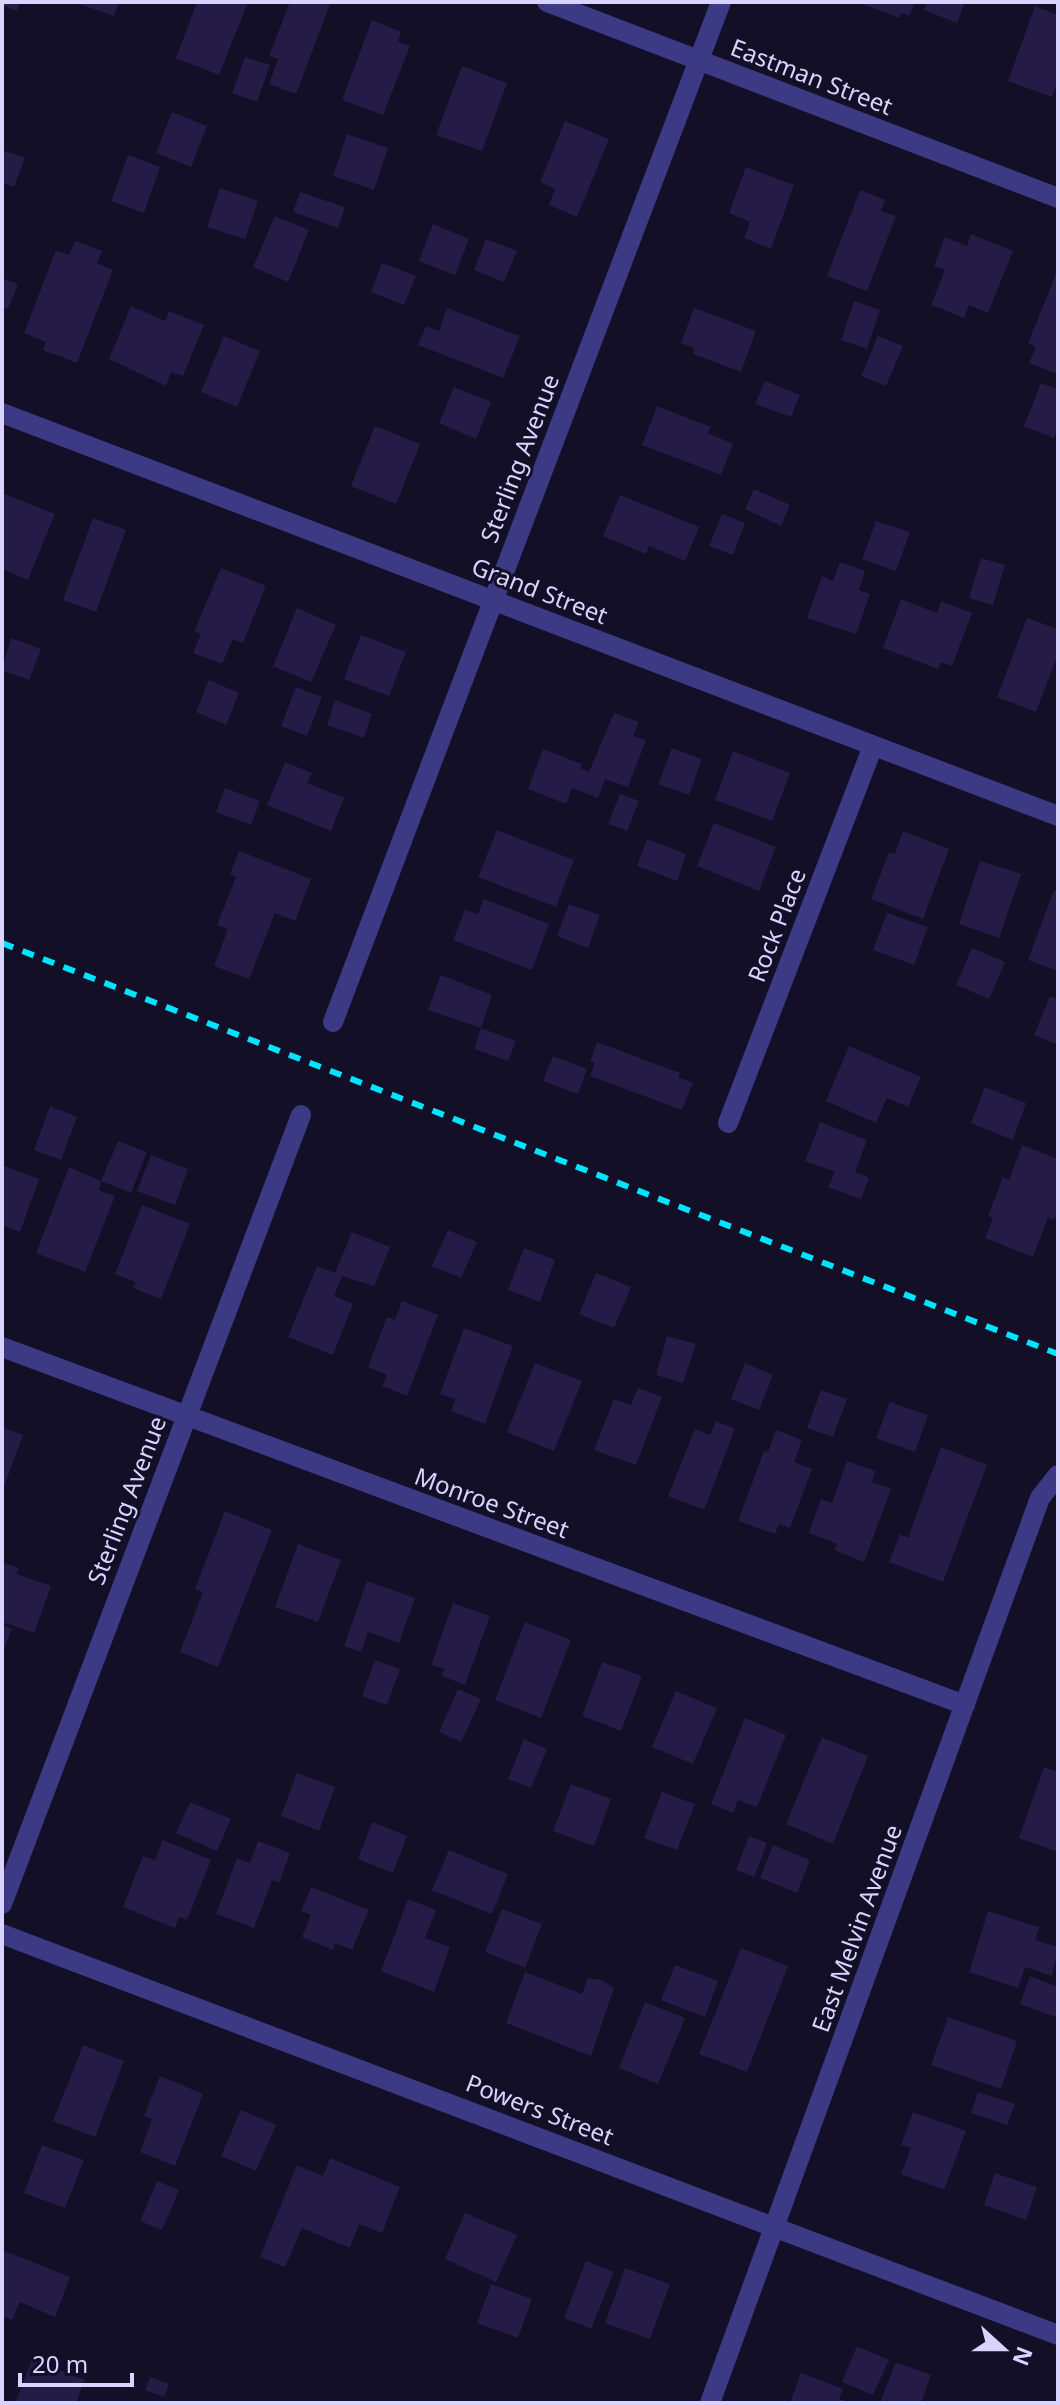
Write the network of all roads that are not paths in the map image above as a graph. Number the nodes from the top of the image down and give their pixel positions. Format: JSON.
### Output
{"nodes":[{"id":1,"x":547,"y":2,"type":"edge"},
{"id":2,"x":721,"y":2,"type":"edge"},
{"id":3,"x":699,"y":61,"type":"junction"},
{"id":4,"x":1058,"y":198,"type":"edge"},
{"id":5,"x":2,"y":413,"type":"edge"},
{"id":6,"x":493,"y":599,"type":"junction"},
{"id":7,"x":873,"y":746,"type":"junction"},
{"id":8,"x":1058,"y":816,"type":"edge"},
{"id":9,"x":333,"y":1022,"type":"dead end"},
{"id":10,"x":301,"y":1115,"type":"dead end"},
{"id":11,"x":728,"y":1123,"type":"dead end"},
{"id":12,"x":2,"y":1347,"type":"edge"},
{"id":13,"x":186,"y":1415,"type":"junction"},
{"id":14,"x":1058,"y":1475,"type":"edge"},
{"id":15,"x":965,"y":1705,"type":"junction"},
{"id":16,"x":2,"y":1904,"type":"edge"},
{"id":17,"x":2,"y":1934,"type":"edge"},
{"id":18,"x":776,"y":2226,"type":"junction"},
{"id":19,"x":1058,"y":2335,"type":"edge"},
{"id":20,"x":710,"y":2403,"type":"edge"}],
"edges":[{"from":1,"to":3,"type":"street","name":"Eastman Street"},
{"from":2,"to":3,"type":"street","name":"Sterling Avenue"},
{"from":3,"to":4,"type":"street","name":"Eastman Street"},
{"from":3,"to":6,"type":"street","name":"Sterling Avenue"},
{"from":5,"to":6,"type":"street","name":"Grand Street"},
{"from":6,"to":7,"type":"street","name":"Grand Street"},
{"from":6,"to":9,"type":"street","name":"Sterling Avenue"},
{"from":7,"to":8,"type":"street","name":"Grand Street"},
{"from":7,"to":11,"type":"street","name":"Rock Place"},
{"from":10,"to":13,"type":"street","name":"Sterling Avenue"},
{"from":12,"to":13,"type":"street","name":"Monroe Street"},
{"from":13,"to":15,"type":"street","name":"Monroe Street"},
{"from":13,"to":16,"type":"street","name":"Sterling Avenue"},
{"from":14,"to":15,"type":"street","name":"East Melvin Avenue"},
{"from":15,"to":18,"type":"street","name":"East Melvin Avenue"},
{"from":17,"to":18,"type":"street","name":"Powers Street"},
{"from":18,"to":19,"type":"street","name":"Powers Street"},
{"from":18,"to":20,"type":"street","name":"East Melvin Avenue"}]}
